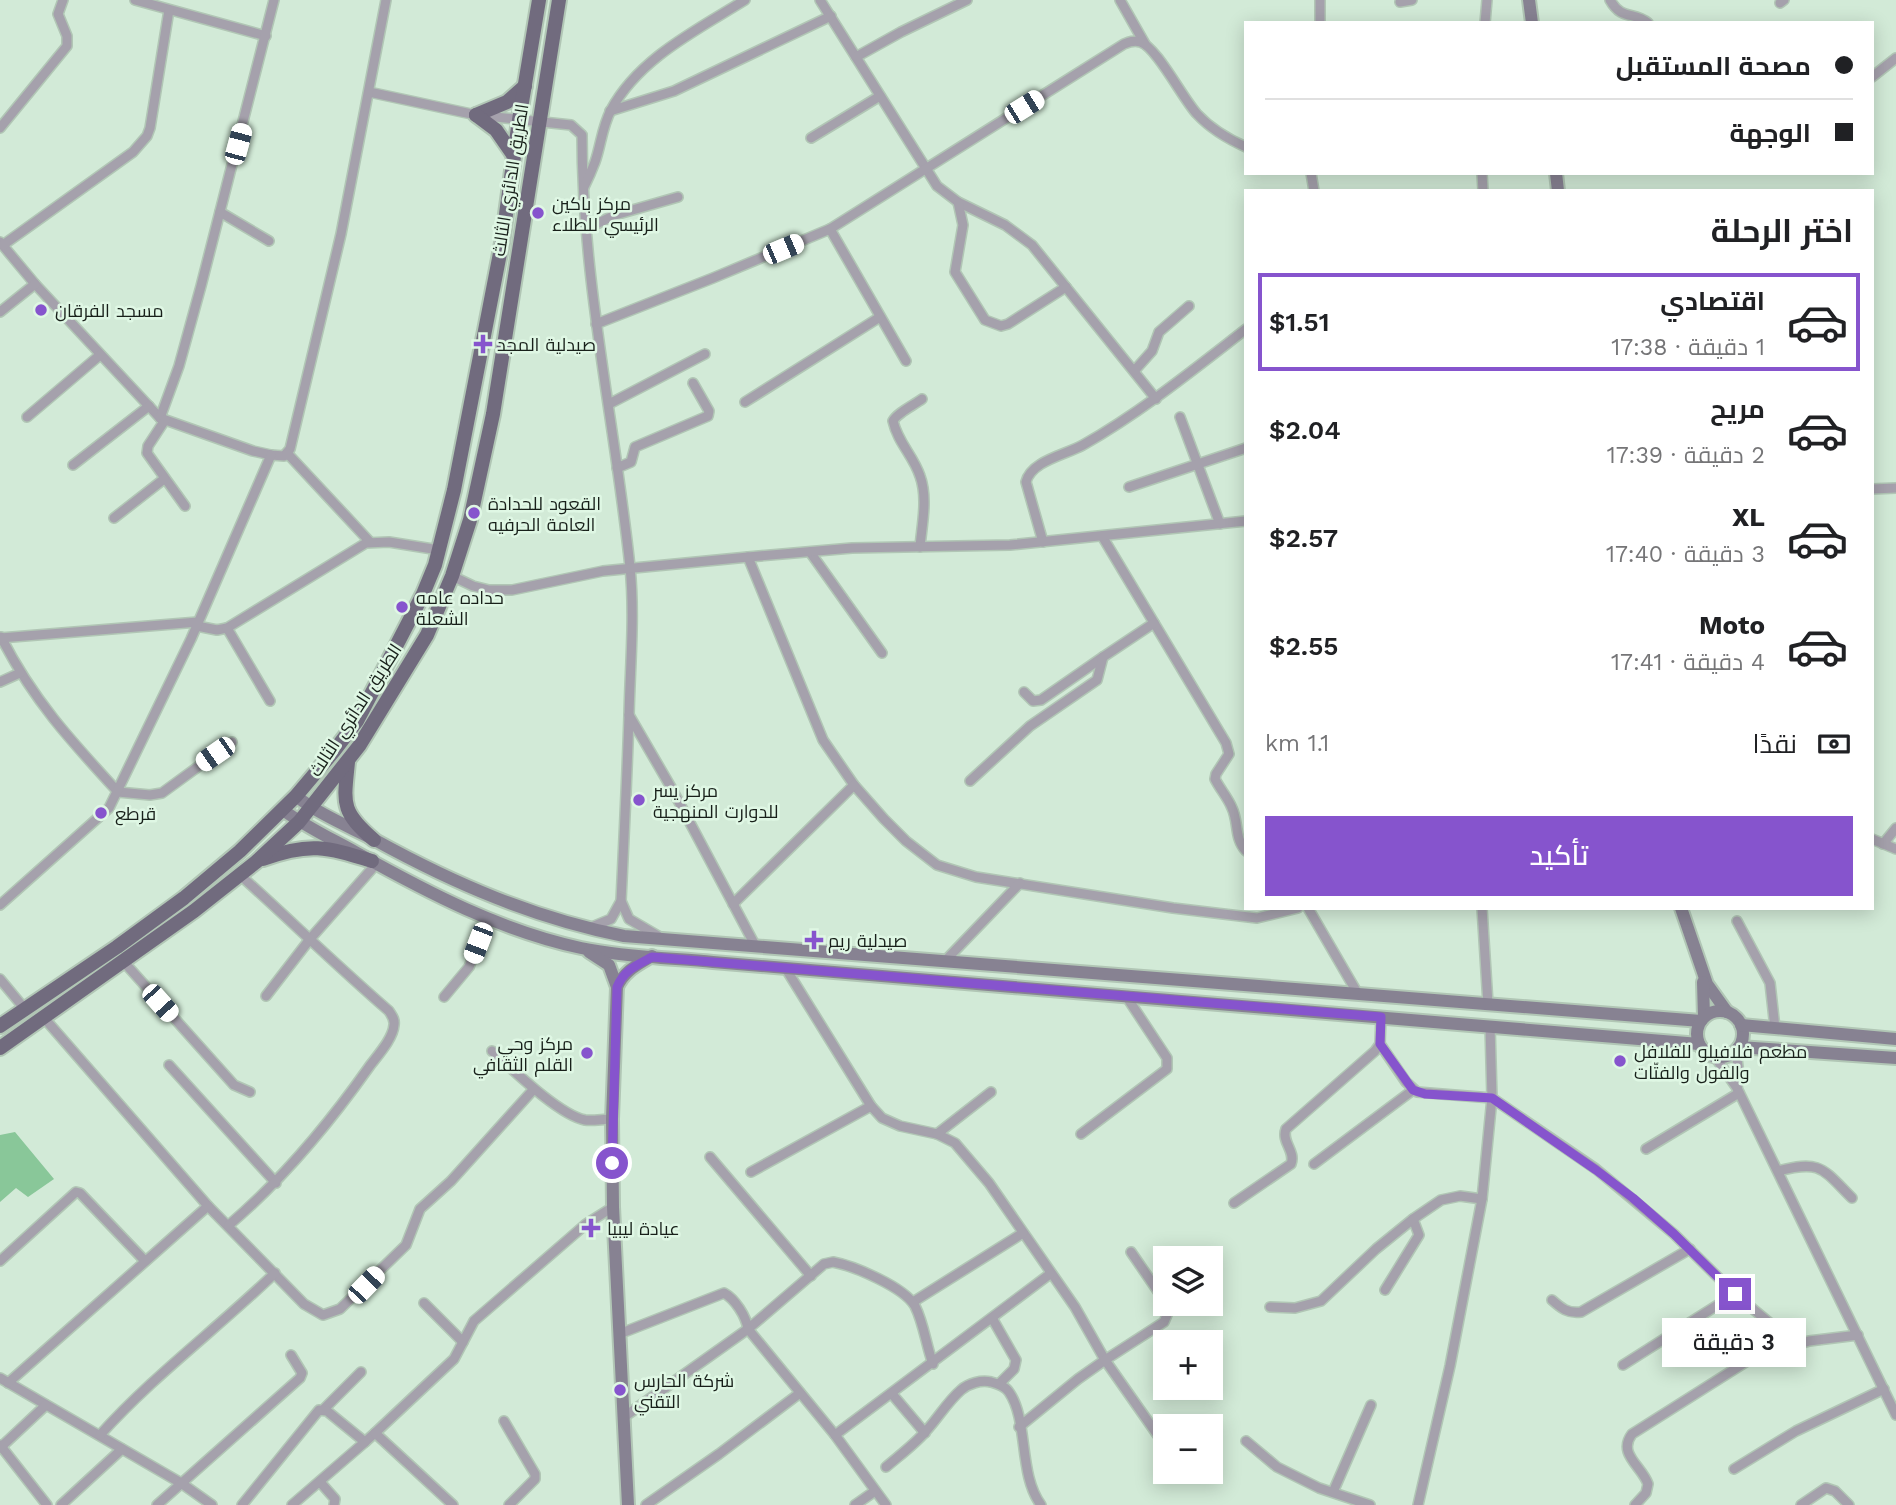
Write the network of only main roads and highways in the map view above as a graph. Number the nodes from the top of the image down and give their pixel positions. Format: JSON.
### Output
{"nodes":[{"id":1,"x":539,"y":0,"type":"edge"},
{"id":2,"x":559,"y":0,"type":"edge"},
{"id":3,"x":1528,"y":0,"type":"edge"},
{"id":4,"x":1532,"y":21,"type":"edge"},
{"id":5,"x":525,"y":86,"type":"junction"},
{"id":6,"x":514,"y":156,"type":"junction"},
{"id":7,"x":348,"y":761,"type":"junction"},
{"id":8,"x":296,"y":796,"type":"junction"},
{"id":9,"x":312,"y":808,"type":"junction"},
{"id":10,"x":283,"y":810,"type":"junction"},
{"id":11,"x":299,"y":822,"type":"junction"},
{"id":12,"x":374,"y":840,"type":"junction"},
{"id":13,"x":256,"y":862,"type":"junction"},
{"id":14,"x":374,"y":862,"type":"junction"},
{"id":15,"x":1682,"y":910,"type":"edge"},
{"id":16,"x":584,"y":948,"type":"junction"},
{"id":17,"x":652,"y":957,"type":"junction"},
{"id":18,"x":1044,"y":969,"type":"junction"},
{"id":19,"x":1701,"y":971,"type":"junction"},
{"id":20,"x":617,"y":987,"type":"junction"},
{"id":21,"x":1044,"y":989,"type":"junction"},
{"id":22,"x":1727,"y":1012,"type":"junction"},
{"id":23,"x":1702,"y":1019,"type":"junction"},
{"id":24,"x":1741,"y":1025,"type":"junction"},
{"id":25,"x":0,"y":1026,"type":"edge"},
{"id":26,"x":1896,"y":1038,"type":"edge"},
{"id":27,"x":1699,"y":1044,"type":"junction"},
{"id":28,"x":0,"y":1048,"type":"edge"},
{"id":29,"x":1738,"y":1049,"type":"junction"},
{"id":30,"x":1896,"y":1058,"type":"edge"},
{"id":31,"x":628,"y":1505,"type":"edge"}],
"edges":[{"from":1,"to":5,"type":"main road","name":"الطريق الدائري الثالث"},
{"from":2,"to":7,"type":"main road","name":"الطريق الدائري الثالث"},
{"from":3,"to":4,"type":"main road"},
{"from":5,"to":6,"type":"main road","name":"الطريق الدائري الثالث"},
{"from":5,"to":6,"type":"main road"},
{"from":6,"to":8,"type":"main road","name":"الطريق الدائري الثالث"},
{"from":7,"to":9,"type":"main road","name":"الطريق الدائري الثالث"},
{"from":7,"to":12,"type":"main road"},
{"from":8,"to":9,"type":"main road"},
{"from":8,"to":10,"type":"main road","name":"الطريق الدائري الثالث"},
{"from":9,"to":11,"type":"main road","name":"الطريق الدائري الثالث"},
{"from":9,"to":12,"type":"main road"},
{"from":10,"to":11,"type":"main road"},
{"from":10,"to":25,"type":"main road","name":"الطريق الدائري الثالث"},
{"from":11,"to":13,"type":"main road","name":"الطريق الدائري الثالث"},
{"from":11,"to":14,"type":"main road"},
{"from":12,"to":18,"type":"main road"},
{"from":13,"to":14,"type":"main road"},
{"from":13,"to":28,"type":"main road","name":"الطريق الدائري الثالث"},
{"from":14,"to":16,"type":"main road"},
{"from":15,"to":19,"type":"main road"},
{"from":16,"to":17,"type":"main road"},
{"from":16,"to":20,"type":"main road"},
{"from":17,"to":20,"type":"main road"},
{"from":17,"to":21,"type":"main road"},
{"from":18,"to":21,"type":"main road"},
{"from":18,"to":23,"type":"main road"},
{"from":19,"to":22,"type":"main road"},
{"from":19,"to":23,"type":"main road"},
{"from":20,"to":31,"type":"main road"},
{"from":21,"to":27,"type":"main road"},
{"from":22,"to":23,"type":"main road"},
{"from":22,"to":24,"type":"main road"},
{"from":23,"to":27,"type":"main road"},
{"from":24,"to":26,"type":"main road"},
{"from":24,"to":29,"type":"main road"},
{"from":27,"to":29,"type":"main road"},
{"from":29,"to":30,"type":"main road"}]}
